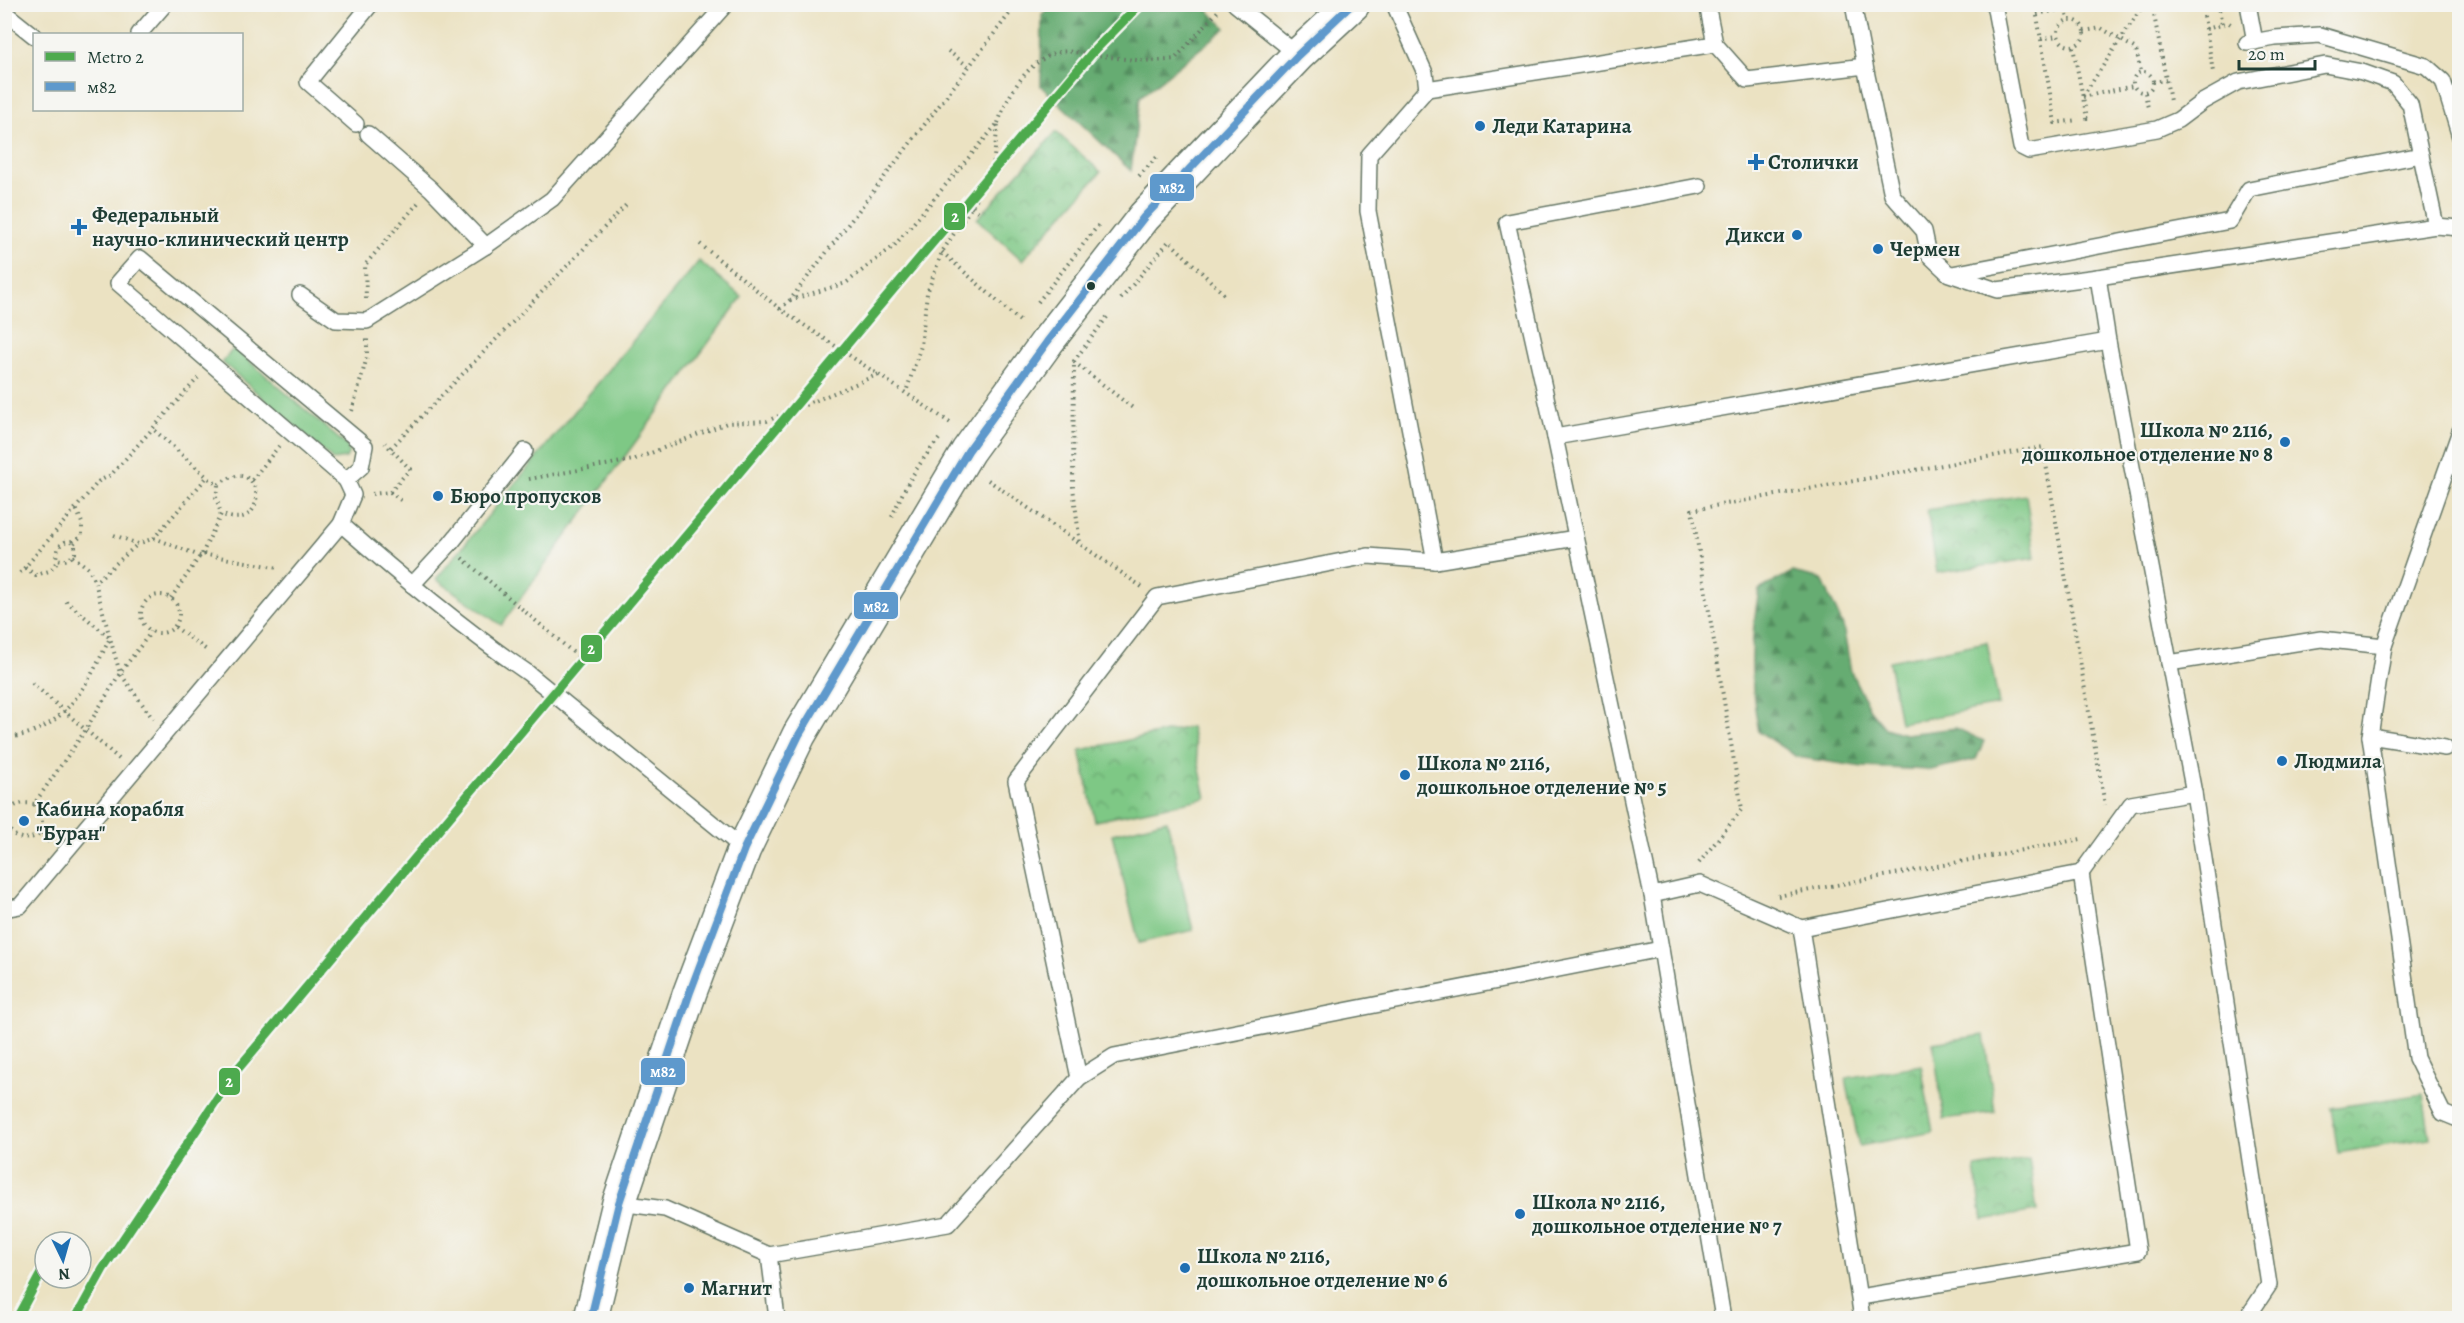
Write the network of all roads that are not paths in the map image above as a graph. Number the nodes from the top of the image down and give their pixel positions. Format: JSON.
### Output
{"nodes":[{"id":1,"x":165,"y":4,"type":"edge"},
{"id":2,"x":371,"y":4,"type":"edge"},
{"id":3,"x":726,"y":4,"type":"edge"},
{"id":4,"x":1353,"y":4,"type":"edge"},
{"id":5,"x":1394,"y":4,"type":"edge"},
{"id":6,"x":1707,"y":4,"type":"edge"},
{"id":7,"x":1853,"y":4,"type":"edge"},
{"id":8,"x":1994,"y":4,"type":"edge"},
{"id":9,"x":2248,"y":4,"type":"edge"},
{"id":10,"x":1228,"y":7,"type":"edge"},
{"id":11,"x":4,"y":12,"type":"edge"},
{"id":12,"x":140,"y":33,"type":"edge"},
{"id":13,"x":33,"y":35,"type":"edge"},
{"id":14,"x":1715,"y":44,"type":"junction"},
{"id":15,"x":1298,"y":55,"type":"junction"},
{"id":16,"x":1865,"y":66,"type":"junction"},
{"id":17,"x":1427,"y":88,"type":"junction"},
{"id":18,"x":356,"y":124,"type":"dead end"},
{"id":19,"x":368,"y":134,"type":"dead end"},
{"id":20,"x":2460,"y":137,"type":"edge"},
{"id":21,"x":2421,"y":155,"type":"junction"},
{"id":22,"x":1699,"y":186,"type":"dead end"},
{"id":23,"x":2436,"y":226,"type":"junction"},
{"id":24,"x":2460,"y":228,"type":"edge"},
{"id":25,"x":486,"y":246,"type":"junction"},
{"id":26,"x":1949,"y":274,"type":"junction"},
{"id":27,"x":2098,"y":277,"type":"junction"},
{"id":28,"x":300,"y":295,"type":"dead end"},
{"id":29,"x":2108,"y":341,"type":"junction"},
{"id":30,"x":2460,"y":431,"type":"edge"},
{"id":31,"x":1555,"y":437,"type":"junction"},
{"id":32,"x":525,"y":451,"type":"dead end"},
{"id":33,"x":346,"y":480,"type":"junction"},
{"id":34,"x":341,"y":524,"type":"junction"},
{"id":35,"x":1576,"y":538,"type":"junction"},
{"id":36,"x":1435,"y":561,"type":"junction"},
{"id":37,"x":412,"y":585,"type":"junction"},
{"id":38,"x":2384,"y":646,"type":"junction"},
{"id":39,"x":2169,"y":663,"type":"junction"},
{"id":40,"x":2370,"y":736,"type":"junction"},
{"id":41,"x":2445,"y":748,"type":"dead end"},
{"id":42,"x":2194,"y":793,"type":"junction"},
{"id":43,"x":744,"y":849,"type":"junction"},
{"id":44,"x":2081,"y":873,"type":"junction"},
{"id":45,"x":1652,"y":895,"type":"junction"},
{"id":46,"x":4,"y":909,"type":"edge"},
{"id":47,"x":1801,"y":928,"type":"junction"},
{"id":48,"x":1661,"y":949,"type":"junction"},
{"id":49,"x":1079,"y":1078,"type":"junction"},
{"id":50,"x":2460,"y":1120,"type":"edge"},
{"id":51,"x":619,"y":1203,"type":"junction"},
{"id":52,"x":769,"y":1255,"type":"junction"},
{"id":53,"x":1860,"y":1296,"type":"junction"},
{"id":54,"x":591,"y":1318,"type":"edge"},
{"id":55,"x":777,"y":1318,"type":"edge"},
{"id":56,"x":1723,"y":1318,"type":"edge"},
{"id":57,"x":1862,"y":1318,"type":"edge"},
{"id":58,"x":2247,"y":1318,"type":"edge"}],
"edges":[{"from":1,"to":12,"type":"lane"},
{"from":2,"to":18,"type":"lane"},
{"from":3,"to":25,"type":"lane"},
{"from":4,"to":15,"type":"street"},
{"from":5,"to":17,"type":"lane"},
{"from":6,"to":14,"type":"lane"},
{"from":7,"to":16,"type":"lane"},
{"from":8,"to":21,"type":"lane"},
{"from":9,"to":20,"type":"lane"},
{"from":10,"to":15,"type":"lane"},
{"from":11,"to":13,"type":"lane"},
{"from":14,"to":16,"type":"lane"},
{"from":14,"to":17,"type":"lane"},
{"from":15,"to":43,"type":"street"},
{"from":16,"to":26,"type":"lane"},
{"from":17,"to":36,"type":"lane"},
{"from":19,"to":25,"type":"lane"},
{"from":21,"to":23,"type":"lane"},
{"from":21,"to":26,"type":"lane"},
{"from":22,"to":31,"type":"lane"},
{"from":23,"to":24,"type":"lane"},
{"from":23,"to":27,"type":"lane"},
{"from":25,"to":28,"type":"lane"},
{"from":26,"to":27,"type":"lane"},
{"from":27,"to":29,"type":"lane"},
{"from":29,"to":31,"type":"lane"},
{"from":29,"to":39,"type":"lane"},
{"from":30,"to":38,"type":"lane"},
{"from":31,"to":35,"type":"lane"},
{"from":32,"to":37,"type":"lane"},
{"from":33,"to":33,"type":"lane"},
{"from":33,"to":34,"type":"lane"},
{"from":34,"to":37,"type":"lane"},
{"from":34,"to":46,"type":"lane"},
{"from":35,"to":36,"type":"lane"},
{"from":35,"to":45,"type":"lane"},
{"from":36,"to":49,"type":"lane"},
{"from":37,"to":43,"type":"lane"},
{"from":38,"to":39,"type":"lane"},
{"from":38,"to":40,"type":"lane"},
{"from":39,"to":42,"type":"lane"},
{"from":40,"to":41,"type":"lane"},
{"from":40,"to":50,"type":"lane"},
{"from":42,"to":44,"type":"lane"},
{"from":42,"to":58,"type":"lane"},
{"from":43,"to":51,"type":"street"},
{"from":44,"to":47,"type":"lane"},
{"from":44,"to":53,"type":"lane"},
{"from":45,"to":47,"type":"lane"},
{"from":45,"to":48,"type":"lane"},
{"from":47,"to":53,"type":"lane"},
{"from":48,"to":49,"type":"lane"},
{"from":48,"to":56,"type":"lane"},
{"from":49,"to":52,"type":"lane"},
{"from":51,"to":52,"type":"lane"},
{"from":51,"to":54,"type":"street"},
{"from":52,"to":55,"type":"lane"},
{"from":53,"to":57,"type":"lane"}]}
